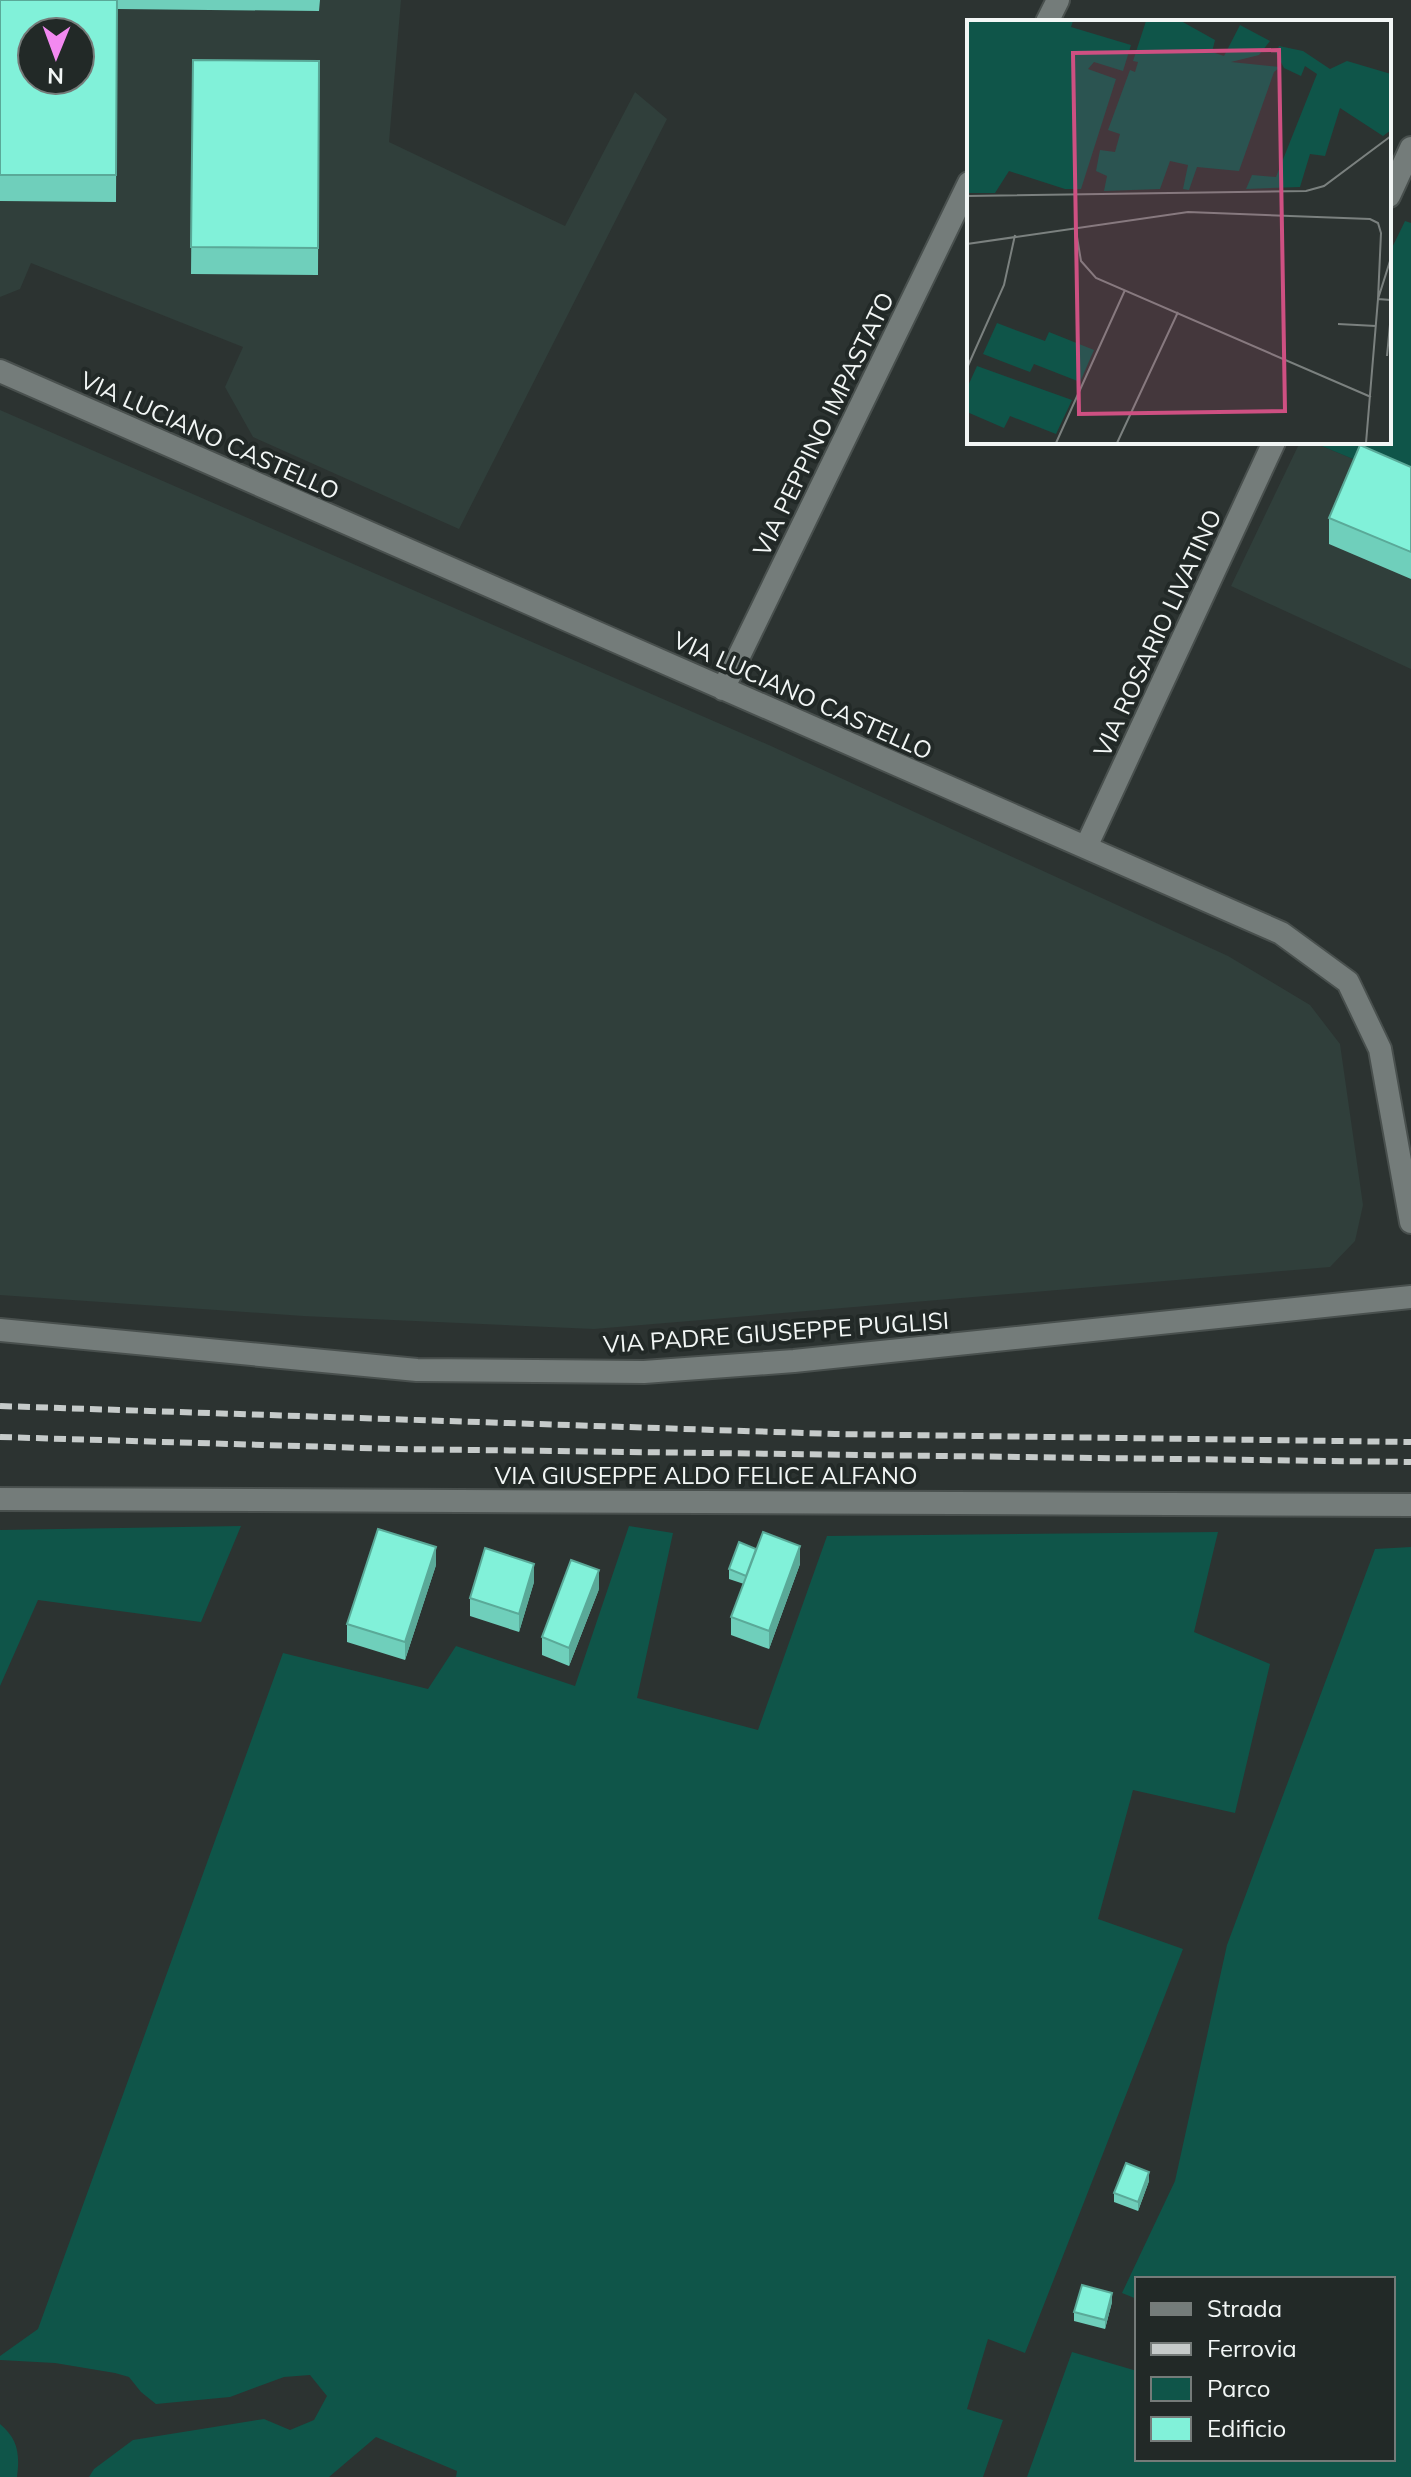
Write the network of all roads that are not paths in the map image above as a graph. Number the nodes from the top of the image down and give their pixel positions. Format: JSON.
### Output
{"nodes":[{"id":1,"x":1058,"y":0,"type":"edge"},
{"id":2,"x":1048,"y":20,"type":"edge"},
{"id":3,"x":1411,"y":148,"type":"edge"},
{"id":4,"x":967,"y":187,"type":"edge"},
{"id":5,"x":1391,"y":192,"type":"edge"},
{"id":6,"x":0,"y":371,"type":"edge"},
{"id":7,"x":1273,"y":444,"type":"edge"},
{"id":8,"x":723,"y":689,"type":"junction"},
{"id":9,"x":1086,"y":847,"type":"junction"},
{"id":10,"x":1411,"y":1222,"type":"edge"},
{"id":11,"x":1411,"y":1297,"type":"edge"},
{"id":12,"x":0,"y":1330,"type":"edge"},
{"id":13,"x":0,"y":1499,"type":"edge"},
{"id":14,"x":1411,"y":1505,"type":"edge"}],
"edges":[{"from":1,"to":2,"type":"street"},
{"from":3,"to":5,"type":"street"},
{"from":4,"to":8,"type":"street","name":"VIA PEPPINO IMPASTATO"},
{"from":6,"to":8,"type":"street","name":"VIA LUCIANO CASTELLO"},
{"from":7,"to":9,"type":"street","name":"VIA ROSARIO LIVATINO"},
{"from":8,"to":9,"type":"street","name":"VIA LUCIANO CASTELLO"},
{"from":9,"to":10,"type":"street","name":"VIA LUCIANO CASTELLO"},
{"from":11,"to":12,"type":"street","name":"VIA PADRE GIUSEPPE PUGLISI"},
{"from":13,"to":14,"type":"street","name":"VIA GIUSEPPE ALDO FELICE ALFANO"}]}
